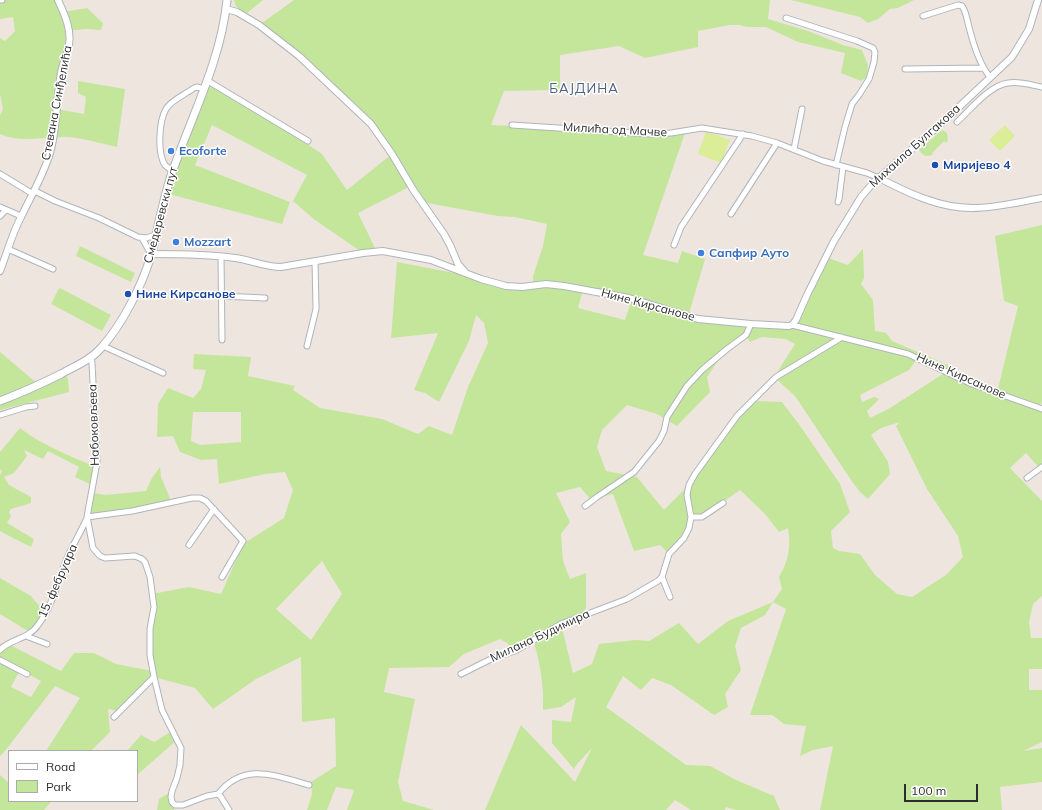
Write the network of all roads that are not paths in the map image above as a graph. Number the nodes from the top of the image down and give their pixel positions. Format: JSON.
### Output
{"nodes":[{"id":1,"x":58,"y":0,"type":"edge"},
{"id":2,"x":227,"y":0,"type":"edge"},
{"id":3,"x":1038,"y":0,"type":"edge"},
{"id":4,"x":226,"y":8,"type":"junction"},
{"id":5,"x":923,"y":16,"type":"dead end"},
{"id":6,"x":786,"y":18,"type":"dead end"},
{"id":7,"x":905,"y":68,"type":"dead end"},
{"id":8,"x":983,"y":68,"type":"junction"},
{"id":9,"x":990,"y":77,"type":"junction"},
{"id":10,"x":208,"y":81,"type":"junction"},
{"id":11,"x":1042,"y":87,"type":"edge"},
{"id":12,"x":205,"y":89,"type":"junction"},
{"id":13,"x":802,"y":109,"type":"dead end"},
{"id":14,"x":957,"y":122,"type":"dead end"},
{"id":15,"x":512,"y":125,"type":"dead end"},
{"id":16,"x":743,"y":134,"type":"junction"},
{"id":17,"x":308,"y":141,"type":"dead end"},
{"id":18,"x":777,"y":143,"type":"junction"},
{"id":19,"x":794,"y":149,"type":"junction"},
{"id":20,"x":836,"y":165,"type":"junction"},
{"id":21,"x":843,"y":167,"type":"junction"},
{"id":22,"x":172,"y":170,"type":"junction"},
{"id":23,"x":0,"y":174,"type":"edge"},
{"id":24,"x":879,"y":178,"type":"junction"},
{"id":25,"x":34,"y":192,"type":"junction"},
{"id":26,"x":1042,"y":198,"type":"edge"},
{"id":27,"x":838,"y":202,"type":"dead end"},
{"id":28,"x":0,"y":206,"type":"edge"},
{"id":29,"x":6,"y":210,"type":"junction"},
{"id":30,"x":731,"y":214,"type":"dead end"},
{"id":31,"x":0,"y":216,"type":"edge"},
{"id":32,"x":21,"y":216,"type":"junction"},
{"id":33,"x":156,"y":235,"type":"junction"},
{"id":34,"x":142,"y":238,"type":"junction"},
{"id":35,"x":674,"y":245,"type":"dead end"},
{"id":36,"x":8,"y":249,"type":"junction"},
{"id":37,"x":151,"y":254,"type":"junction"},
{"id":38,"x":221,"y":256,"type":"junction"},
{"id":39,"x":315,"y":261,"type":"junction"},
{"id":40,"x":0,"y":270,"type":"edge"},
{"id":41,"x":53,"y":270,"type":"dead end"},
{"id":42,"x":468,"y":274,"type":"junction"},
{"id":43,"x":221,"y":296,"type":"junction"},
{"id":44,"x":265,"y":298,"type":"dead end"},
{"id":45,"x":751,"y":324,"type":"junction"},
{"id":46,"x":792,"y":325,"type":"junction"},
{"id":47,"x":841,"y":337,"type":"junction"},
{"id":48,"x":222,"y":340,"type":"dead end"},
{"id":49,"x":103,"y":346,"type":"junction"},
{"id":50,"x":307,"y":346,"type":"dead end"},
{"id":51,"x":91,"y":357,"type":"junction"},
{"id":52,"x":164,"y":373,"type":"dead end"},
{"id":53,"x":0,"y":401,"type":"edge"},
{"id":54,"x":35,"y":406,"type":"dead end"},
{"id":55,"x":1042,"y":409,"type":"edge"},
{"id":56,"x":0,"y":415,"type":"edge"},
{"id":57,"x":1042,"y":467,"type":"edge"},
{"id":58,"x":1027,"y":478,"type":"dead end"},
{"id":59,"x":723,"y":503,"type":"dead end"},
{"id":60,"x":585,"y":506,"type":"dead end"},
{"id":61,"x":214,"y":509,"type":"junction"},
{"id":62,"x":87,"y":517,"type":"junction"},
{"id":63,"x":691,"y":517,"type":"junction"},
{"id":64,"x":190,"y":545,"type":"dead end"},
{"id":65,"x":222,"y":577,"type":"dead end"},
{"id":66,"x":662,"y":577,"type":"junction"},
{"id":67,"x":670,"y":597,"type":"dead end"},
{"id":68,"x":26,"y":636,"type":"junction"},
{"id":69,"x":48,"y":644,"type":"dead end"},
{"id":70,"x":0,"y":650,"type":"edge"},
{"id":71,"x":0,"y":660,"type":"edge"},
{"id":72,"x":26,"y":674,"type":"dead end"},
{"id":73,"x":461,"y":674,"type":"dead end"},
{"id":74,"x":154,"y":677,"type":"junction"},
{"id":75,"x":114,"y":717,"type":"dead end"},
{"id":76,"x":309,"y":785,"type":"dead end"},
{"id":77,"x":218,"y":794,"type":"junction"},
{"id":78,"x":229,"y":810,"type":"edge"}],
"edges":[{"from":1,"to":25,"type":"street","name":"Стевана Синђелића"},
{"from":2,"to":4,"type":"main road","name":"Смедеревски пут"},
{"from":3,"to":9,"type":"street","name":"Михаила Булгакова"},
{"from":4,"to":10,"type":"main road","name":"Смедеревски пут"},
{"from":4,"to":42,"type":"street"},
{"from":5,"to":8,"type":"street"},
{"from":6,"to":20,"type":"street"},
{"from":7,"to":8,"type":"street"},
{"from":8,"to":9,"type":"street"},
{"from":9,"to":24,"type":"street","name":"Михаила Булгакова"},
{"from":10,"to":12,"type":"main road","name":"Смедеревски пут"},
{"from":10,"to":17,"type":"street"},
{"from":11,"to":14,"type":"street"},
{"from":12,"to":22,"type":"main road","name":"Смедеревски пут"},
{"from":12,"to":22,"type":"street"},
{"from":13,"to":19,"type":"street"},
{"from":15,"to":16,"type":"street","name":"Милића од Мачве"},
{"from":16,"to":18,"type":"street","name":"Милића од Мачве"},
{"from":16,"to":35,"type":"street"},
{"from":18,"to":19,"type":"street","name":"Милића од Мачве"},
{"from":18,"to":30,"type":"street"},
{"from":19,"to":20,"type":"street","name":"Милића од Мачве"},
{"from":20,"to":21,"type":"street","name":"Милића од Мачве"},
{"from":21,"to":24,"type":"street","name":"Милића од Мачве"},
{"from":21,"to":27,"type":"street"},
{"from":22,"to":33,"type":"main road","name":"Смедеревски пут"},
{"from":23,"to":25,"type":"street"},
{"from":24,"to":26,"type":"street"},
{"from":24,"to":46,"type":"street","name":"Михаила Булгакова"},
{"from":25,"to":32,"type":"street","name":"Стевана Синђелића"},
{"from":25,"to":34,"type":"street"},
{"from":28,"to":29,"type":"street"},
{"from":29,"to":31,"type":"street"},
{"from":29,"to":32,"type":"street"},
{"from":32,"to":36,"type":"street","name":"Стевана Синђелића"},
{"from":33,"to":34,"type":"street"},
{"from":33,"to":37,"type":"main road","name":"Смедеревски пут"},
{"from":34,"to":37,"type":"street"},
{"from":36,"to":40,"type":"street","name":"Стевана Синђелића"},
{"from":36,"to":41,"type":"street"},
{"from":37,"to":38,"type":"street","name":"Нине Кирсанове"},
{"from":37,"to":49,"type":"main road","name":"Смедеревски пут"},
{"from":38,"to":39,"type":"street","name":"Нине Кирсанове"},
{"from":38,"to":43,"type":"street"},
{"from":39,"to":42,"type":"street","name":"Нине Кирсанове"},
{"from":39,"to":50,"type":"street"},
{"from":42,"to":45,"type":"street","name":"Нине Кирсанове"},
{"from":43,"to":44,"type":"street"},
{"from":43,"to":48,"type":"street"},
{"from":45,"to":46,"type":"street","name":"Нине Кирсанове"},
{"from":45,"to":60,"type":"street"},
{"from":46,"to":47,"type":"street","name":"Нине Кирсанове"},
{"from":47,"to":55,"type":"street","name":"Нине Кирсанове"},
{"from":47,"to":63,"type":"street"},
{"from":49,"to":51,"type":"main road","name":"Смедеревски пут"},
{"from":49,"to":52,"type":"street"},
{"from":51,"to":53,"type":"main road","name":"Смедеревски пут"},
{"from":51,"to":62,"type":"street","name":"Набоковљева"},
{"from":54,"to":56,"type":"street"},
{"from":57,"to":58,"type":"street"},
{"from":59,"to":63,"type":"street"},
{"from":61,"to":62,"type":"street"},
{"from":61,"to":64,"type":"street"},
{"from":61,"to":65,"type":"street"},
{"from":62,"to":68,"type":"street","name":"15. фебруара"},
{"from":62,"to":74,"type":"street","name":"Набоковљева"},
{"from":63,"to":66,"type":"street"},
{"from":66,"to":67,"type":"street"},
{"from":66,"to":73,"type":"street","name":"Милана Будимира"},
{"from":68,"to":69,"type":"street"},
{"from":68,"to":70,"type":"street","name":"15. фебруара"},
{"from":71,"to":72,"type":"street"},
{"from":74,"to":75,"type":"street"},
{"from":74,"to":77,"type":"street","name":"Набоковљева"},
{"from":76,"to":77,"type":"street"},
{"from":77,"to":78,"type":"street"}]}
